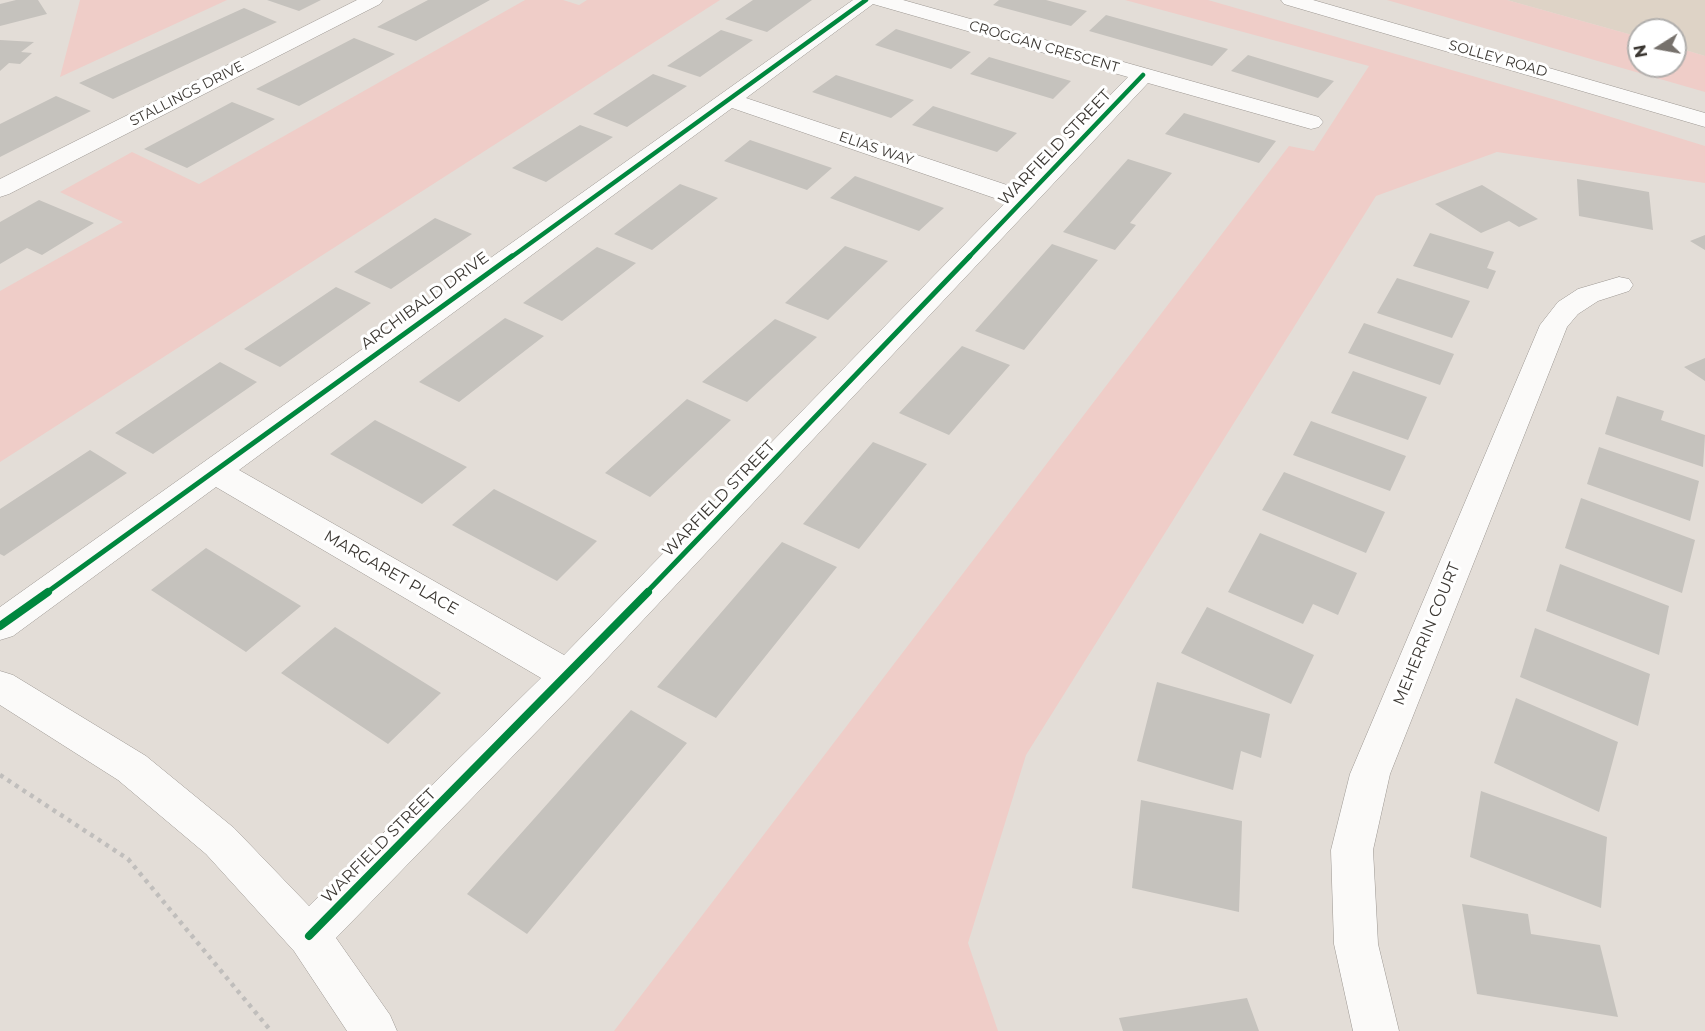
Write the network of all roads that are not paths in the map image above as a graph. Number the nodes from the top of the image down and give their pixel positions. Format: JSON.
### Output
{"nodes":[{"id":1,"x":373,"y":0,"type":"edge"},
{"id":2,"x":866,"y":0,"type":"edge"},
{"id":3,"x":880,"y":0,"type":"edge"},
{"id":4,"x":1291,"y":0,"type":"edge"},
{"id":5,"x":1143,"y":75,"type":"junction"},
{"id":6,"x":728,"y":99,"type":"junction"},
{"id":7,"x":1705,"y":120,"type":"edge"},
{"id":8,"x":1311,"y":122,"type":"dead end"},
{"id":9,"x":0,"y":189,"type":"edge"},
{"id":10,"x":1024,"y":200,"type":"junction"},
{"id":11,"x":1619,"y":285,"type":"dead end"},
{"id":12,"x":213,"y":470,"type":"junction"},
{"id":13,"x":0,"y":626,"type":"edge"},
{"id":14,"x":568,"y":675,"type":"junction"},
{"id":15,"x":0,"y":686,"type":"edge"},
{"id":16,"x":309,"y":936,"type":"junction"},
{"id":17,"x":375,"y":1031,"type":"edge"},
{"id":18,"x":1376,"y":1031,"type":"edge"}],
"edges":[{"from":1,"to":9,"type":"street","name":"STALLINGS DRIVE"},
{"from":2,"to":6,"type":"street","name":"ARCHIBALD DRIVE"},
{"from":3,"to":5,"type":"street","name":"CROGGAN CRESCENT"},
{"from":4,"to":7,"type":"street","name":"SOLLEY ROAD"},
{"from":5,"to":8,"type":"street","name":"CROGGAN CRESCENT"},
{"from":5,"to":10,"type":"street","name":"WARFIELD STREET"},
{"from":6,"to":10,"type":"street","name":"ELIAS WAY"},
{"from":6,"to":12,"type":"street","name":"ARCHIBALD DRIVE"},
{"from":10,"to":14,"type":"street","name":"WARFIELD STREET"},
{"from":11,"to":18,"type":"street","name":"MEHERRIN COURT"},
{"from":12,"to":13,"type":"street","name":"ARCHIBALD DRIVE"},
{"from":12,"to":14,"type":"street","name":"MARGARET PLACE"},
{"from":14,"to":16,"type":"street","name":"WARFIELD STREET"},
{"from":15,"to":16,"type":"street"},
{"from":16,"to":17,"type":"street"}]}
